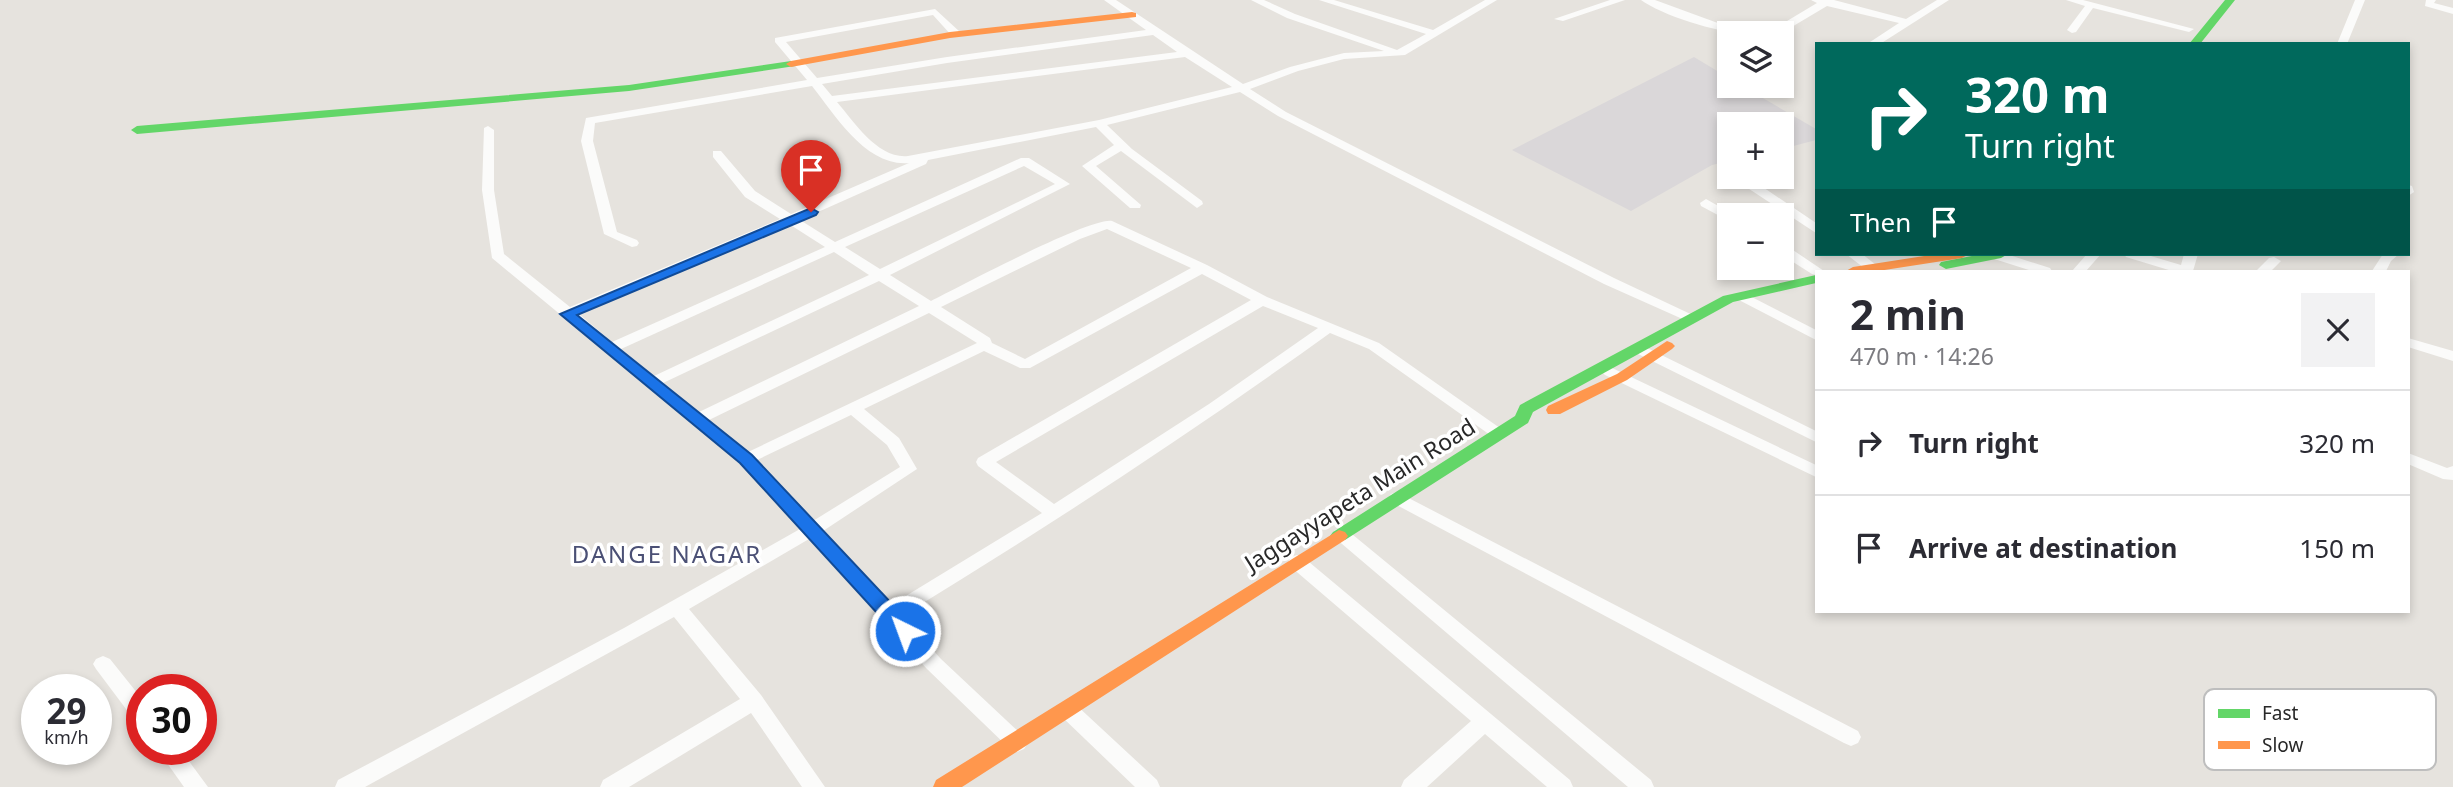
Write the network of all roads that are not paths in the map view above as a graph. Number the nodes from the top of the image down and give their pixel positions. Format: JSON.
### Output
{"nodes":[{"id":1,"x":922,"y":0,"type":"edge"},
{"id":2,"x":1109,"y":0,"type":"edge"},
{"id":3,"x":1256,"y":0,"type":"edge"},
{"id":4,"x":1324,"y":0,"type":"edge"},
{"id":5,"x":1492,"y":0,"type":"edge"},
{"id":6,"x":1575,"y":0,"type":"edge"},
{"id":7,"x":1620,"y":0,"type":"edge"},
{"id":8,"x":1646,"y":0,"type":"edge"},
{"id":9,"x":1944,"y":0,"type":"edge"},
{"id":10,"x":2071,"y":0,"type":"edge"},
{"id":11,"x":2210,"y":0,"type":"edge"},
{"id":12,"x":2230,"y":0,"type":"edge"},
{"id":13,"x":2360,"y":0,"type":"edge"},
{"id":14,"x":2431,"y":0,"type":"edge"},
{"id":15,"x":1824,"y":1,"type":"edge"},
{"id":16,"x":2091,"y":5,"type":"junction"},
{"id":17,"x":1594,"y":8,"type":"junction"},
{"id":18,"x":2453,"y":11,"type":"edge"},
{"id":19,"x":934,"y":12,"type":"junction"},
{"id":20,"x":1132,"y":15,"type":"junction"},
{"id":21,"x":1559,"y":19,"type":"dead end"},
{"id":22,"x":1794,"y":21,"type":"edge"},
{"id":23,"x":1908,"y":22,"type":"junction"},
{"id":24,"x":1717,"y":28,"type":"edge"},
{"id":25,"x":2072,"y":30,"type":"dead end"},
{"id":26,"x":1156,"y":32,"type":"junction"},
{"id":27,"x":957,"y":34,"type":"junction"},
{"id":28,"x":1435,"y":34,"type":"junction"},
{"id":29,"x":2191,"y":37,"type":"edge"},
{"id":30,"x":1875,"y":42,"type":"edge"},
{"id":31,"x":2343,"y":42,"type":"edge"},
{"id":32,"x":1401,"y":53,"type":"junction"},
{"id":33,"x":1187,"y":54,"type":"junction"},
{"id":34,"x":800,"y":61,"type":"junction"},
{"id":35,"x":818,"y":84,"type":"junction"},
{"id":36,"x":1243,"y":88,"type":"junction"},
{"id":37,"x":829,"y":100,"type":"junction"},
{"id":38,"x":1098,"y":123,"type":"junction"},
{"id":39,"x":138,"y":130,"type":"dead end"},
{"id":40,"x":488,"y":130,"type":"dead end"},
{"id":41,"x":1121,"y":146,"type":"junction"},
{"id":42,"x":717,"y":154,"type":"dead end"},
{"id":43,"x":923,"y":157,"type":"junction"},
{"id":44,"x":1757,"y":189,"type":"edge"},
{"id":45,"x":1706,"y":203,"type":"dead end"},
{"id":46,"x":1197,"y":204,"type":"dead end"},
{"id":47,"x":1135,"y":205,"type":"dead end"},
{"id":48,"x":1717,"y":210,"type":"edge"},
{"id":49,"x":790,"y":221,"type":"junction"},
{"id":50,"x":1815,"y":228,"type":"edge"},
{"id":51,"x":632,"y":243,"type":"dead end"},
{"id":52,"x":834,"y":246,"type":"junction"},
{"id":53,"x":1856,"y":256,"type":"edge"},
{"id":54,"x":1949,"y":256,"type":"edge"},
{"id":55,"x":1988,"y":256,"type":"edge"},
{"id":56,"x":2004,"y":256,"type":"edge"},
{"id":57,"x":2092,"y":256,"type":"edge"},
{"id":58,"x":2137,"y":256,"type":"edge"},
{"id":59,"x":1794,"y":257,"type":"edge"},
{"id":60,"x":2274,"y":261,"type":"dead end"},
{"id":61,"x":1202,"y":268,"type":"junction"},
{"id":62,"x":1874,"y":268,"type":"junction"},
{"id":63,"x":1815,"y":270,"type":"edge"},
{"id":64,"x":1860,"y":270,"type":"edge"},
{"id":65,"x":1920,"y":270,"type":"edge"},
{"id":66,"x":2042,"y":270,"type":"edge"},
{"id":67,"x":2080,"y":270,"type":"edge"},
{"id":68,"x":2183,"y":270,"type":"edge"},
{"id":69,"x":2264,"y":270,"type":"edge"},
{"id":70,"x":881,"y":275,"type":"junction"},
{"id":71,"x":1815,"y":279,"type":"edge"},
{"id":72,"x":1815,"y":290,"type":"edge"},
{"id":73,"x":1748,"y":299,"type":"junction"},
{"id":74,"x":1262,"y":300,"type":"junction"},
{"id":75,"x":930,"y":305,"type":"junction"},
{"id":76,"x":567,"y":314,"type":"junction"},
{"id":77,"x":1692,"y":318,"type":"junction"},
{"id":78,"x":1327,"y":329,"type":"junction"},
{"id":79,"x":1815,"y":335,"type":"edge"},
{"id":80,"x":2410,"y":343,"type":"edge"},
{"id":81,"x":984,"y":345,"type":"junction"},
{"id":82,"x":1636,"y":348,"type":"junction"},
{"id":83,"x":609,"y":349,"type":"junction"},
{"id":84,"x":1652,"y":356,"type":"junction"},
{"id":85,"x":2453,"y":356,"type":"edge"},
{"id":86,"x":1602,"y":368,"type":"junction"},
{"id":87,"x":1622,"y":377,"type":"junction"},
{"id":88,"x":651,"y":383,"type":"junction"},
{"id":89,"x":853,"y":408,"type":"junction"},
{"id":90,"x":1522,"y":419,"type":"junction"},
{"id":91,"x":696,"y":420,"type":"junction"},
{"id":92,"x":1499,"y":433,"type":"junction"},
{"id":93,"x":1815,"y":436,"type":"edge"},
{"id":94,"x":746,"y":459,"type":"junction"},
{"id":95,"x":2410,"y":459,"type":"edge"},
{"id":96,"x":1815,"y":472,"type":"edge"},
{"id":97,"x":2453,"y":472,"type":"edge"},
{"id":98,"x":1397,"y":498,"type":"junction"},
{"id":99,"x":1053,"y":512,"type":"junction"},
{"id":100,"x":812,"y":532,"type":"junction"},
{"id":101,"x":1341,"y":534,"type":"junction"},
{"id":102,"x":1297,"y":562,"type":"junction"},
{"id":103,"x":678,"y":609,"type":"junction"},
{"id":104,"x":890,"y":614,"type":"junction"},
{"id":105,"x":103,"y":664,"type":"dead end"},
{"id":106,"x":126,"y":694,"type":"edge"},
{"id":107,"x":754,"y":701,"type":"junction"},
{"id":108,"x":1067,"y":709,"type":"junction"},
{"id":109,"x":1485,"y":721,"type":"junction"},
{"id":110,"x":1850,"y":737,"type":"dead end"},
{"id":111,"x":1016,"y":742,"type":"junction"},
{"id":112,"x":180,"y":765,"type":"edge"},
{"id":113,"x":197,"y":787,"type":"edge"},
{"id":114,"x":346,"y":787,"type":"edge"},
{"id":115,"x":611,"y":787,"type":"edge"},
{"id":116,"x":814,"y":787,"type":"edge"},
{"id":117,"x":944,"y":787,"type":"edge"},
{"id":118,"x":1149,"y":787,"type":"edge"},
{"id":119,"x":1412,"y":787,"type":"edge"},
{"id":120,"x":1562,"y":787,"type":"edge"},
{"id":121,"x":1643,"y":787,"type":"edge"}],
"edges":[{"from":1,"to":19,"type":"street"},
{"from":2,"to":20,"type":"street"},
{"from":3,"to":32,"type":"street"},
{"from":4,"to":28,"type":"street"},
{"from":5,"to":28,"type":"street"},
{"from":6,"to":17,"type":"street"},
{"from":7,"to":17,"type":"street"},
{"from":8,"to":24,"type":"street"},
{"from":9,"to":23,"type":"street"},
{"from":10,"to":16,"type":"street"},
{"from":11,"to":29,"type":"main road"},
{"from":12,"to":29,"type":"main road"},
{"from":13,"to":31,"type":"street"},
{"from":14,"to":18,"type":"street"},
{"from":15,"to":22,"type":"street"},
{"from":15,"to":23,"type":"street"},
{"from":16,"to":25,"type":"street"},
{"from":16,"to":29,"type":"street"},
{"from":17,"to":21,"type":"street"},
{"from":19,"to":27,"type":"street"},
{"from":19,"to":34,"type":"street"},
{"from":20,"to":26,"type":"street"},
{"from":20,"to":27,"type":"main road"},
{"from":23,"to":30,"type":"street"},
{"from":26,"to":33,"type":"street"},
{"from":26,"to":35,"type":"street"},
{"from":27,"to":34,"type":"main road"},
{"from":28,"to":32,"type":"street"},
{"from":32,"to":36,"type":"street"},
{"from":33,"to":36,"type":"street"},
{"from":33,"to":37,"type":"street"},
{"from":34,"to":35,"type":"street"},
{"from":34,"to":39,"type":"main road"},
{"from":35,"to":37,"type":"street"},
{"from":35,"to":51,"type":"street"},
{"from":36,"to":38,"type":"street"},
{"from":36,"to":77,"type":"street"},
{"from":37,"to":43,"type":"street"},
{"from":38,"to":41,"type":"street"},
{"from":38,"to":43,"type":"street"},
{"from":40,"to":76,"type":"street"},
{"from":41,"to":46,"type":"street"},
{"from":41,"to":47,"type":"street"},
{"from":42,"to":49,"type":"street"},
{"from":43,"to":49,"type":"street"},
{"from":44,"to":50,"type":"street"},
{"from":45,"to":48,"type":"street"},
{"from":49,"to":52,"type":"street"},
{"from":49,"to":76,"type":"street"},
{"from":52,"to":70,"type":"street"},
{"from":52,"to":70,"type":"street"},
{"from":52,"to":83,"type":"street"},
{"from":53,"to":62,"type":"street"},
{"from":54,"to":62,"type":"main road"},
{"from":55,"to":65,"type":"main road"},
{"from":56,"to":66,"type":"street"},
{"from":57,"to":67,"type":"street"},
{"from":58,"to":68,"type":"street"},
{"from":59,"to":63,"type":"street"},
{"from":60,"to":69,"type":"street"},
{"from":61,"to":74,"type":"street"},
{"from":61,"to":75,"type":"street"},
{"from":61,"to":81,"type":"street"},
{"from":62,"to":64,"type":"main road"},
{"from":70,"to":75,"type":"street"},
{"from":70,"to":88,"type":"street"},
{"from":71,"to":73,"type":"main road","name":"Jaggayyapeta Main Road"},
{"from":72,"to":73,"type":"main road"},
{"from":73,"to":77,"type":"main road","name":"Jaggayyapeta Main Road"},
{"from":73,"to":79,"type":"street"},
{"from":73,"to":84,"type":"main road"},
{"from":74,"to":78,"type":"street"},
{"from":74,"to":99,"type":"street"},
{"from":75,"to":81,"type":"street"},
{"from":75,"to":91,"type":"street"},
{"from":76,"to":83,"type":"street"},
{"from":77,"to":82,"type":"main road","name":"Jaggayyapeta Main Road"},
{"from":78,"to":92,"type":"street"},
{"from":78,"to":99,"type":"street"},
{"from":80,"to":85,"type":"street"},
{"from":81,"to":89,"type":"street"},
{"from":82,"to":84,"type":"street"},
{"from":82,"to":86,"type":"main road","name":"Jaggayyapeta Main Road"},
{"from":83,"to":88,"type":"street"},
{"from":84,"to":87,"type":"main road"},
{"from":84,"to":93,"type":"street"},
{"from":86,"to":87,"type":"street"},
{"from":86,"to":90,"type":"main road","name":"Jaggayyapeta Main Road"},
{"from":87,"to":90,"type":"main road"},
{"from":87,"to":96,"type":"street"},
{"from":88,"to":91,"type":"street"},
{"from":89,"to":94,"type":"street"},
{"from":89,"to":100,"type":"street"},
{"from":90,"to":92,"type":"main road","name":"Jaggayyapeta Main Road"},
{"from":91,"to":94,"type":"street"},
{"from":92,"to":98,"type":"main road","name":"Jaggayyapeta Main Road"},
{"from":94,"to":100,"type":"street"},
{"from":95,"to":97,"type":"street"},
{"from":98,"to":101,"type":"main road","name":"Jaggayyapeta Main Road"},
{"from":98,"to":110,"type":"street"},
{"from":99,"to":104,"type":"street"},
{"from":100,"to":103,"type":"street"},
{"from":100,"to":104,"type":"street"},
{"from":101,"to":102,"type":"main road","name":"Jaggayyapeta Main Road"},
{"from":101,"to":121,"type":"street"},
{"from":102,"to":108,"type":"main road","name":"Jaggayyapeta Main Road"},
{"from":102,"to":109,"type":"street"},
{"from":103,"to":107,"type":"street"},
{"from":103,"to":114,"type":"street"},
{"from":104,"to":111,"type":"street"},
{"from":105,"to":106,"type":"street"},
{"from":107,"to":115,"type":"street"},
{"from":107,"to":116,"type":"street"},
{"from":108,"to":111,"type":"main road","name":"Jaggayyapeta Main Road"},
{"from":108,"to":118,"type":"street"},
{"from":109,"to":119,"type":"street"},
{"from":109,"to":120,"type":"street"},
{"from":111,"to":117,"type":"main road","name":"Jaggayyapeta Main Road"},
{"from":112,"to":113,"type":"street"}]}
